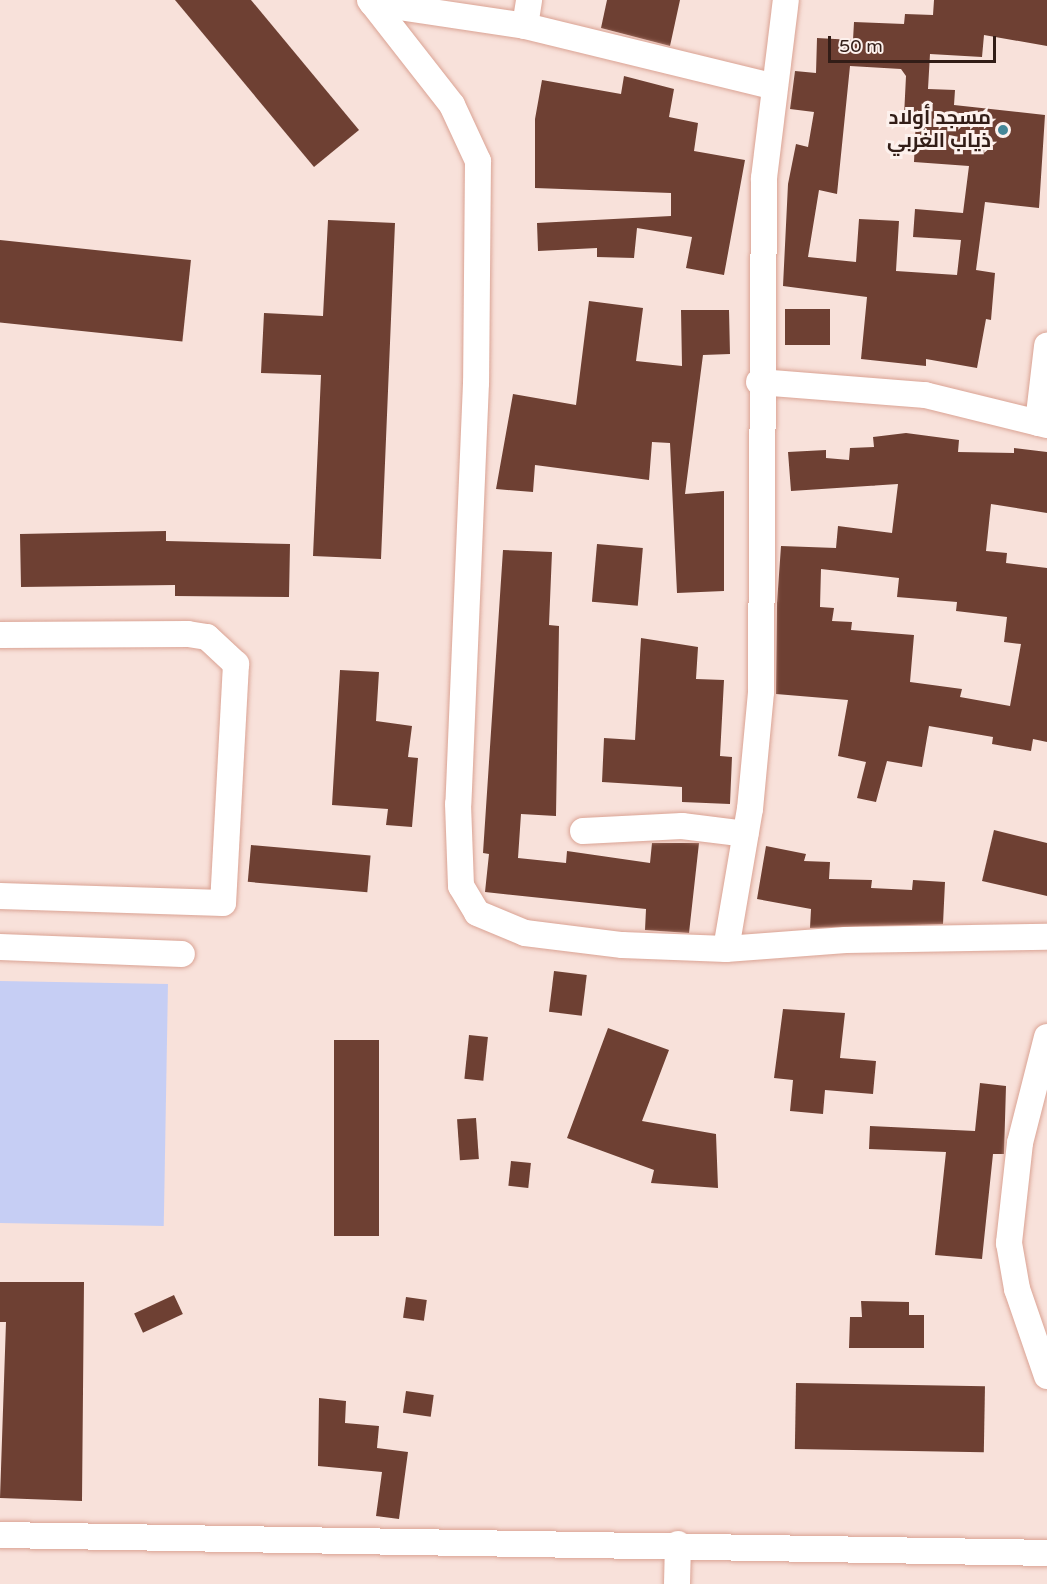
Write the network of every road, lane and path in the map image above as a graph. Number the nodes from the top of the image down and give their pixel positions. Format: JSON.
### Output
{"nodes":[{"id":1,"x":529,"y":0,"type":"edge"},
{"id":2,"x":786,"y":0,"type":"edge"},
{"id":3,"x":371,"y":1,"type":"edge"},
{"id":4,"x":525,"y":26,"type":"junction"},
{"id":5,"x":775,"y":87,"type":"junction"},
{"id":6,"x":1047,"y":346,"type":"edge"},
{"id":7,"x":759,"y":382,"type":"junction"},
{"id":8,"x":1042,"y":424,"type":"edge"},
{"id":9,"x":0,"y":635,"type":"edge"},
{"id":10,"x":583,"y":831,"type":"dead end"},
{"id":11,"x":746,"y":834,"type":"junction"},
{"id":12,"x":0,"y":896,"type":"edge"},
{"id":13,"x":1047,"y":937,"type":"edge"},
{"id":14,"x":0,"y":947,"type":"edge"},
{"id":15,"x":726,"y":949,"type":"junction"},
{"id":16,"x":182,"y":954,"type":"dead end"},
{"id":17,"x":1047,"y":1037,"type":"edge"},
{"id":18,"x":1047,"y":1376,"type":"edge"},
{"id":19,"x":0,"y":1535,"type":"edge"},
{"id":20,"x":678,"y":1544,"type":"junction"},
{"id":21,"x":1047,"y":1553,"type":"edge"},
{"id":22,"x":677,"y":1584,"type":"edge"}],
"edges":[{"from":1,"to":4,"type":"street"},
{"from":2,"to":5,"type":"street"},
{"from":3,"to":4,"type":"street"},
{"from":3,"to":15,"type":"street"},
{"from":4,"to":5,"type":"street"},
{"from":5,"to":7,"type":"street"},
{"from":6,"to":8,"type":"street"},
{"from":7,"to":8,"type":"street"},
{"from":7,"to":11,"type":"street"},
{"from":9,"to":12,"type":"street"},
{"from":10,"to":11,"type":"street"},
{"from":11,"to":15,"type":"street"},
{"from":13,"to":15,"type":"street"},
{"from":14,"to":16,"type":"street"},
{"from":17,"to":18,"type":"street"},
{"from":19,"to":20,"type":"street"},
{"from":20,"to":21,"type":"street"},
{"from":20,"to":22,"type":"street"}]}
